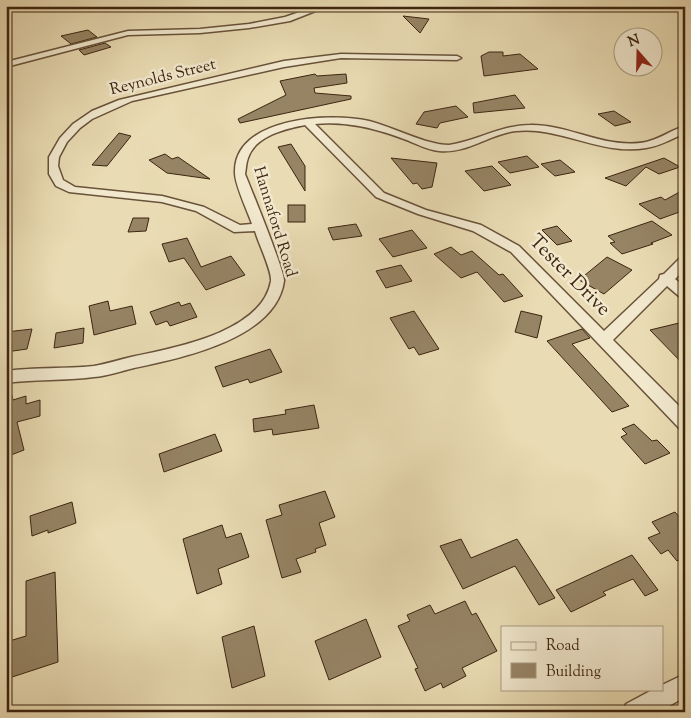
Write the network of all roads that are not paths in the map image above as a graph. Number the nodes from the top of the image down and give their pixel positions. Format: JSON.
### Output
{"nodes":[{"id":1,"x":325,"y":6,"type":"edge"},
{"id":2,"x":457,"y":58,"type":"dead end"},
{"id":3,"x":6,"y":65,"type":"edge"},
{"id":4,"x":306,"y":122,"type":"junction"},
{"id":5,"x":685,"y":129,"type":"edge"},
{"id":6,"x":258,"y":227,"type":"junction"},
{"id":7,"x":685,"y":260,"type":"edge"},
{"id":8,"x":665,"y":278,"type":"junction"},
{"id":9,"x":685,"y":294,"type":"edge"},
{"id":10,"x":604,"y":340,"type":"junction"},
{"id":11,"x":6,"y":377,"type":"edge"},
{"id":12,"x":685,"y":423,"type":"edge"},
{"id":13,"x":685,"y":685,"type":"edge"},
{"id":14,"x":634,"y":712,"type":"edge"}],
"edges":[{"from":1,"to":3,"type":"street"},
{"from":2,"to":6,"type":"street","name":"Reynolds Street"},
{"from":4,"to":5,"type":"street","name":"Hannaford Road"},
{"from":4,"to":6,"type":"street","name":"Hannaford Road"},
{"from":4,"to":10,"type":"street","name":"Tester Drive"},
{"from":6,"to":11,"type":"street","name":"Hannaford Road"},
{"from":7,"to":8,"type":"street"},
{"from":8,"to":9,"type":"street"},
{"from":8,"to":10,"type":"street"},
{"from":10,"to":12,"type":"street","name":"Tester Drive"},
{"from":13,"to":14,"type":"street"}]}
